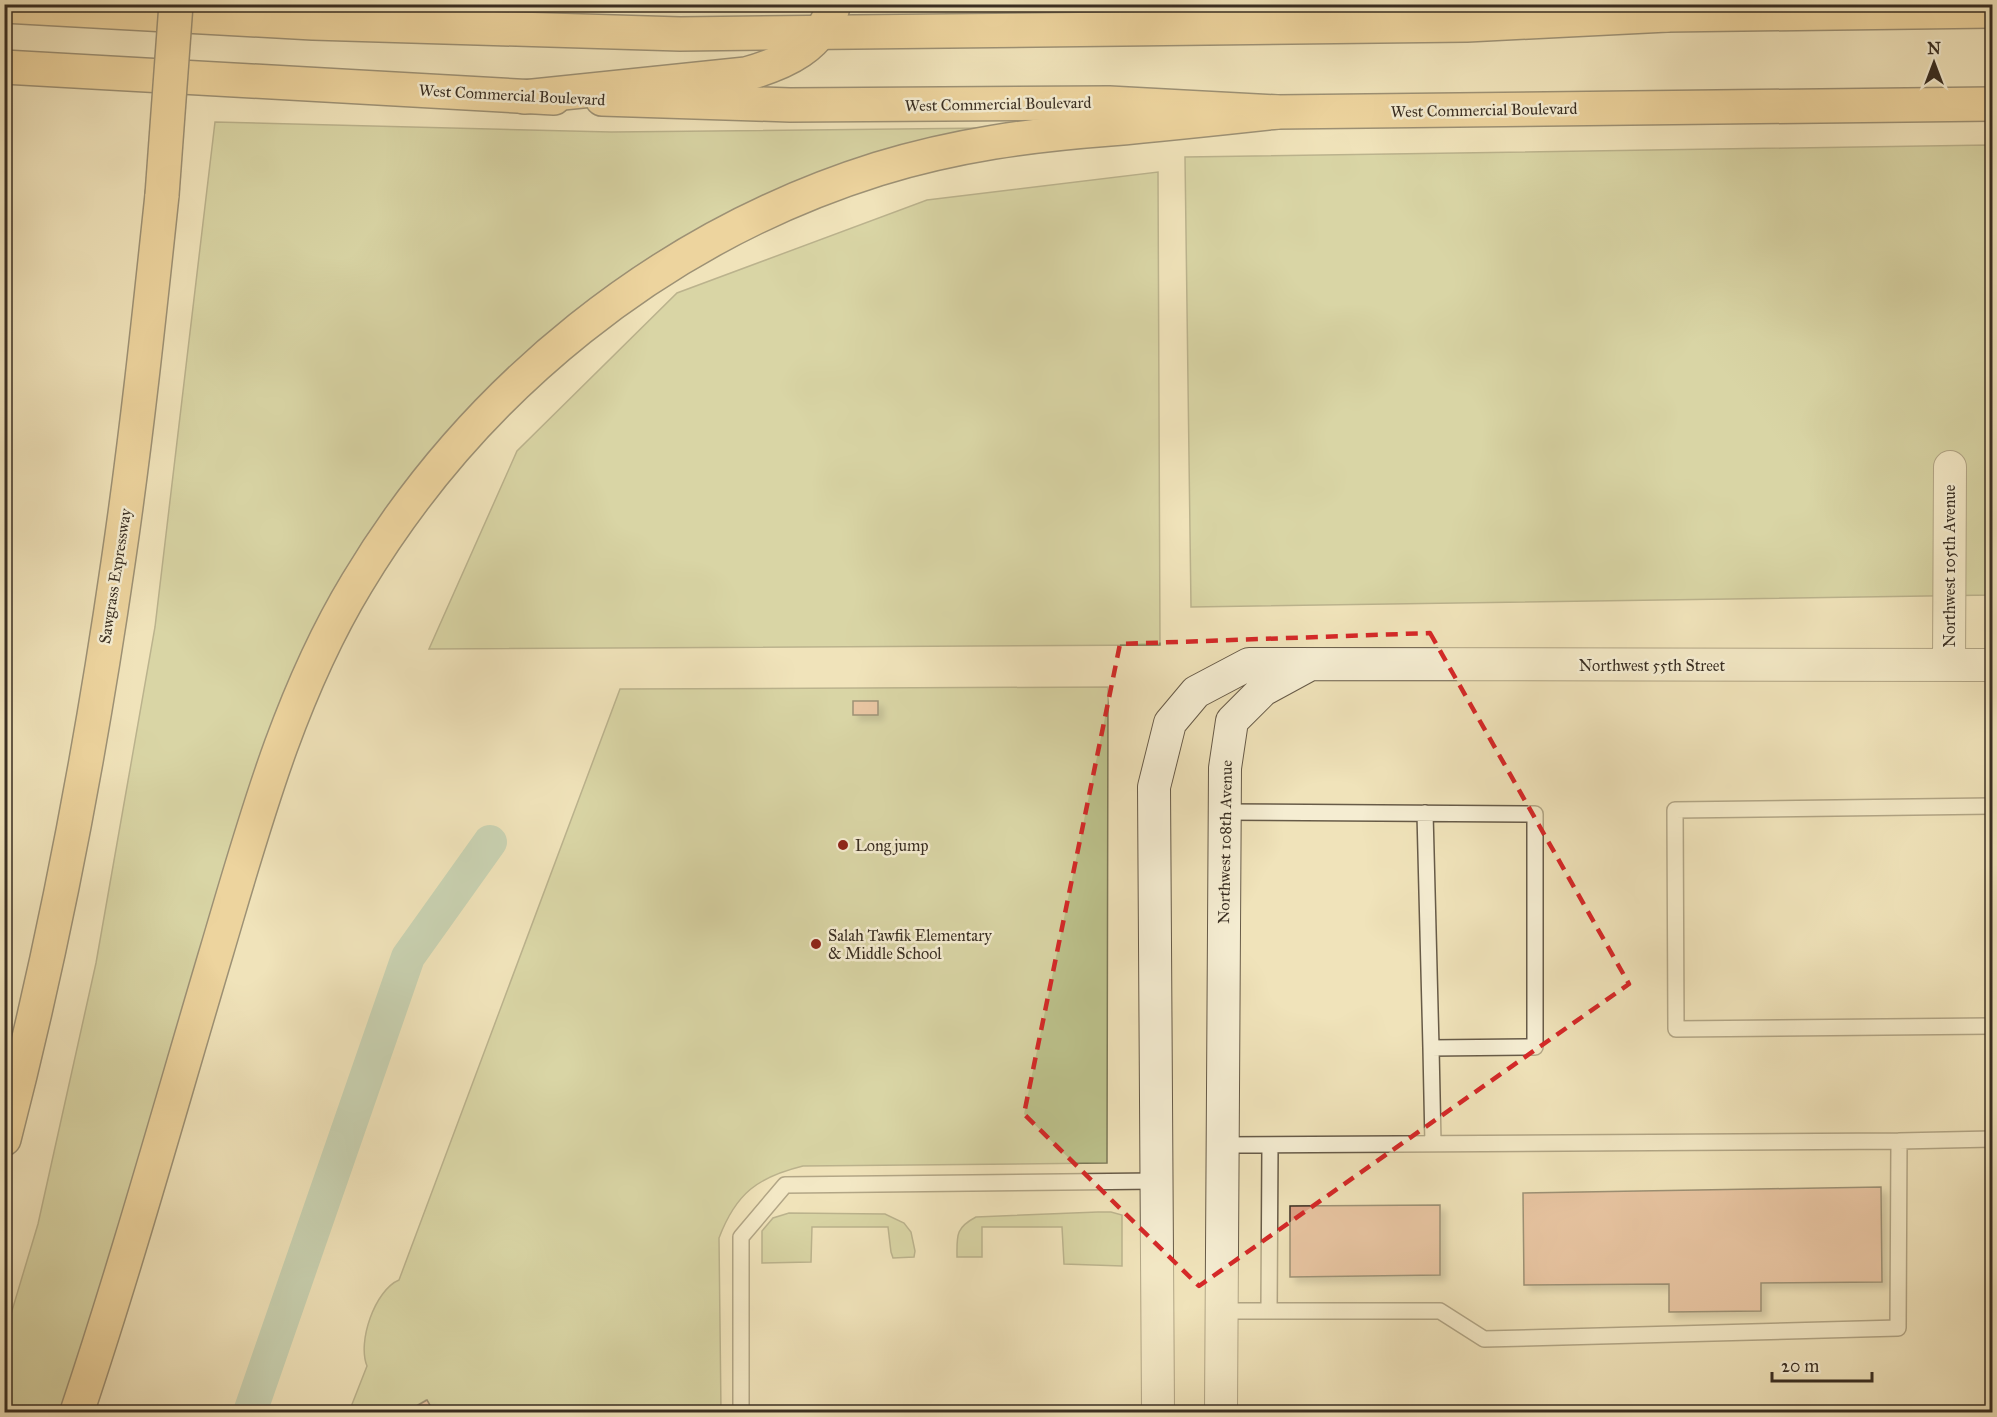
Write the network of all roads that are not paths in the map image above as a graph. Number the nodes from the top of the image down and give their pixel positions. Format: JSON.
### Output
{"nodes":[{"id":1,"x":176,"y":4,"type":"edge"},
{"id":2,"x":1547,"y":4,"type":"edge"},
{"id":3,"x":4,"y":6,"type":"edge"},
{"id":4,"x":1929,"y":8,"type":"edge"},
{"id":5,"x":1992,"y":11,"type":"edge"},
{"id":6,"x":1667,"y":15,"type":"junction"},
{"id":7,"x":827,"y":18,"type":"edge"},
{"id":8,"x":4,"y":67,"type":"edge"},
{"id":9,"x":524,"y":97,"type":"junction"},
{"id":10,"x":1992,"y":104,"type":"edge"},
{"id":11,"x":1277,"y":112,"type":"junction"},
{"id":12,"x":1950,"y":467,"type":"dead end"},
{"id":13,"x":1312,"y":664,"type":"junction"},
{"id":14,"x":1949,"y":665,"type":"junction"},
{"id":15,"x":1992,"y":665,"type":"edge"},
{"id":16,"x":1992,"y":806,"type":"edge"},
{"id":17,"x":1224,"y":812,"type":"junction"},
{"id":18,"x":1425,"y":813,"type":"junction"},
{"id":19,"x":1992,"y":1026,"type":"edge"},
{"id":20,"x":1431,"y":1048,"type":"junction"},
{"id":21,"x":4,"y":1139,"type":"edge"},
{"id":22,"x":1992,"y":1140,"type":"edge"},
{"id":23,"x":1899,"y":1141,"type":"junction"},
{"id":24,"x":1433,"y":1144,"type":"junction"},
{"id":25,"x":1222,"y":1145,"type":"junction"},
{"id":26,"x":1270,"y":1145,"type":"junction"},
{"id":27,"x":1156,"y":1181,"type":"junction"},
{"id":28,"x":1221,"y":1311,"type":"junction"},
{"id":29,"x":1269,"y":1311,"type":"junction"},
{"id":30,"x":77,"y":1413,"type":"edge"},
{"id":31,"x":741,"y":1413,"type":"edge"},
{"id":32,"x":1158,"y":1413,"type":"edge"},
{"id":33,"x":1221,"y":1413,"type":"edge"}],
"edges":[{"from":1,"to":21,"type":"highway","name":"Sawgrass Expressway","bridge":true},
{"from":2,"to":6,"type":"highway"},
{"from":3,"to":7,"type":"highway"},
{"from":4,"to":5,"type":"highway"},
{"from":4,"to":6,"type":"highway"},
{"from":6,"to":7,"type":"highway"},
{"from":7,"to":9,"type":"highway"},
{"from":8,"to":9,"type":"highway","name":"West Commercial Boulevard"},
{"from":9,"to":11,"type":"highway","name":"West Commercial Boulevard"},
{"from":10,"to":11,"type":"highway","name":"West Commercial Boulevard"},
{"from":11,"to":30,"type":"highway"},
{"from":12,"to":14,"type":"street","name":"Northwest 105th Avenue"},
{"from":13,"to":14,"type":"street","name":"Northwest 55th Street"},
{"from":13,"to":17,"type":"street","name":"Northwest 108th Avenue"},
{"from":13,"to":27,"type":"street"},
{"from":14,"to":15,"type":"street","name":"Northwest 55th Street"},
{"from":16,"to":19,"type":"lane"},
{"from":17,"to":18,"type":"lane"},
{"from":17,"to":25,"type":"street","name":"Northwest 108th Avenue"},
{"from":18,"to":20,"type":"lane"},
{"from":18,"to":20,"type":"lane"},
{"from":20,"to":24,"type":"lane"},
{"from":22,"to":23,"type":"lane"},
{"from":23,"to":24,"type":"lane"},
{"from":23,"to":29,"type":"lane"},
{"from":24,"to":26,"type":"lane"},
{"from":25,"to":26,"type":"lane"},
{"from":25,"to":28,"type":"street","name":"Northwest 108th Avenue"},
{"from":26,"to":29,"type":"lane"},
{"from":27,"to":31,"type":"lane"},
{"from":27,"to":32,"type":"street"},
{"from":28,"to":29,"type":"lane"},
{"from":28,"to":33,"type":"street","name":"Northwest 108th Avenue"}]}
